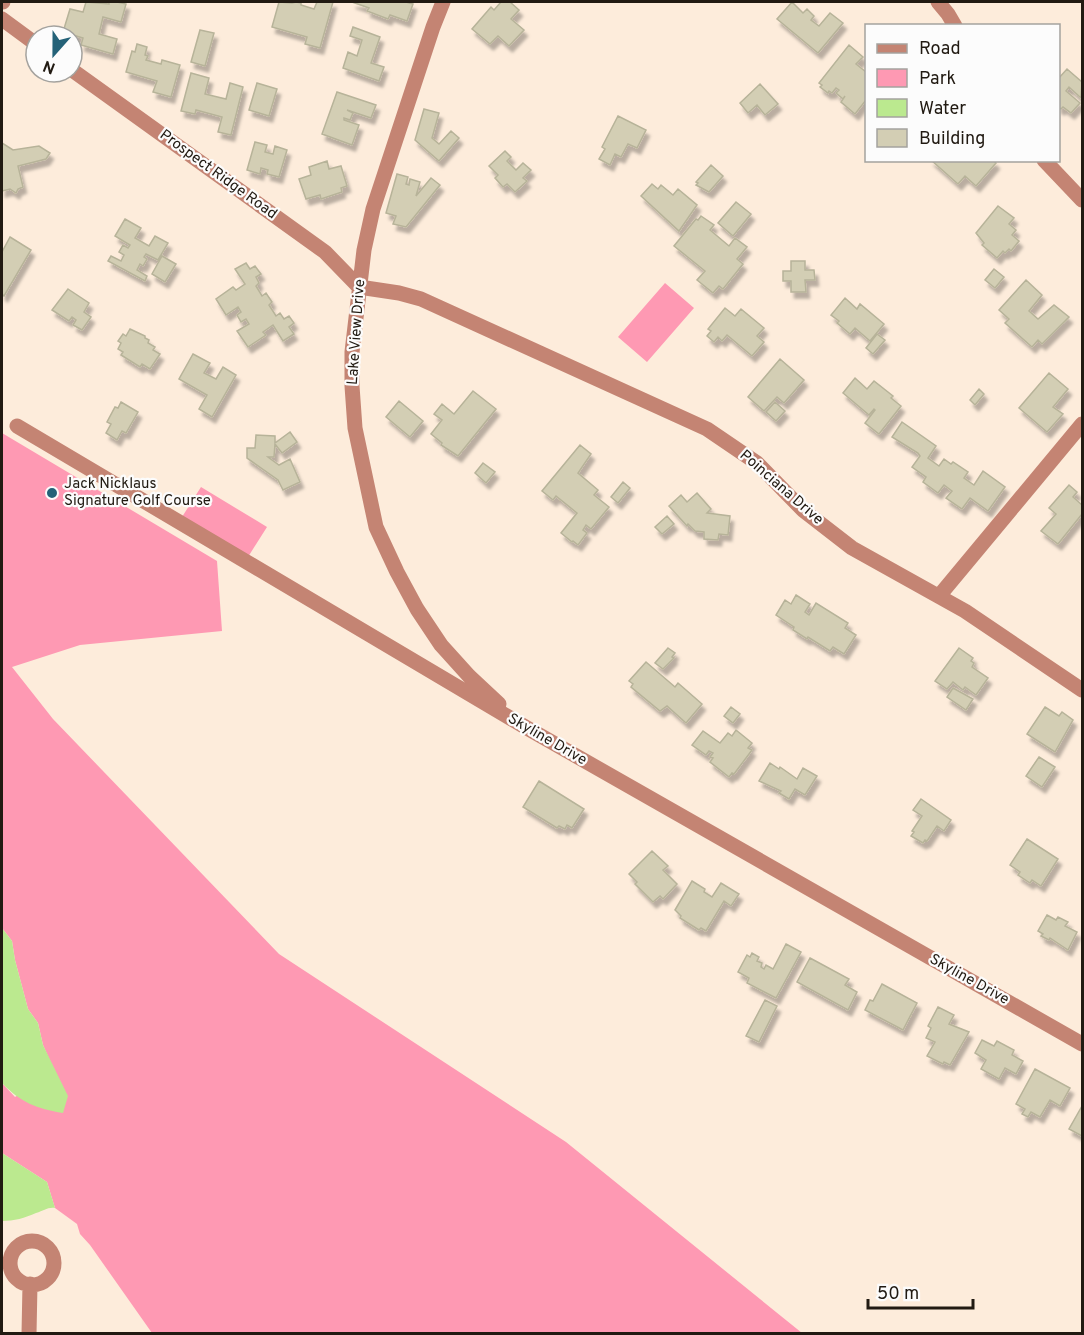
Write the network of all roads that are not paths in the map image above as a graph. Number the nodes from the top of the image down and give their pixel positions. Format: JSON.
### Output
{"nodes":[{"id":1,"x":443,"y":2,"type":"edge"},
{"id":2,"x":938,"y":2,"type":"edge"},
{"id":3,"x":2,"y":19,"type":"edge"},
{"id":4,"x":954,"y":24,"type":"edge"},
{"id":5,"x":24,"y":35,"type":"edge"},
{"id":6,"x":84,"y":79,"type":"edge"},
{"id":7,"x":1046,"y":162,"type":"edge"},
{"id":8,"x":1083,"y":200,"type":"edge"},
{"id":9,"x":359,"y":287,"type":"junction"},
{"id":10,"x":1083,"y":424,"type":"edge"},
{"id":11,"x":17,"y":426,"type":"dead end"},
{"id":12,"x":939,"y":596,"type":"junction"},
{"id":13,"x":1083,"y":690,"type":"edge"},
{"id":14,"x":526,"y":728,"type":"junction"},
{"id":15,"x":1083,"y":1044,"type":"edge"},
{"id":16,"x":6,"y":1256,"type":"edge"},
{"id":17,"x":30,"y":1284,"type":"junction"},
{"id":18,"x":29,"y":1334,"type":"edge"}],
"edges":[{"from":1,"to":9,"type":"street","name":"Lake View Drive"},
{"from":2,"to":4,"type":"street"},
{"from":3,"to":5,"type":"street"},
{"from":6,"to":9,"type":"street","name":"Prospect Ridge Road"},
{"from":7,"to":8,"type":"street"},
{"from":9,"to":12,"type":"street","name":"Poinciana Drive"},
{"from":9,"to":14,"type":"street","name":"Lake View Drive"},
{"from":10,"to":12,"type":"street"},
{"from":11,"to":14,"type":"street","name":"Skyline Drive"},
{"from":12,"to":13,"type":"street","name":"Poinciana Drive"},
{"from":14,"to":15,"type":"street","name":"Skyline Drive"},
{"from":16,"to":17,"type":"street"},
{"from":16,"to":17,"type":"street"},
{"from":17,"to":18,"type":"street"}]}
